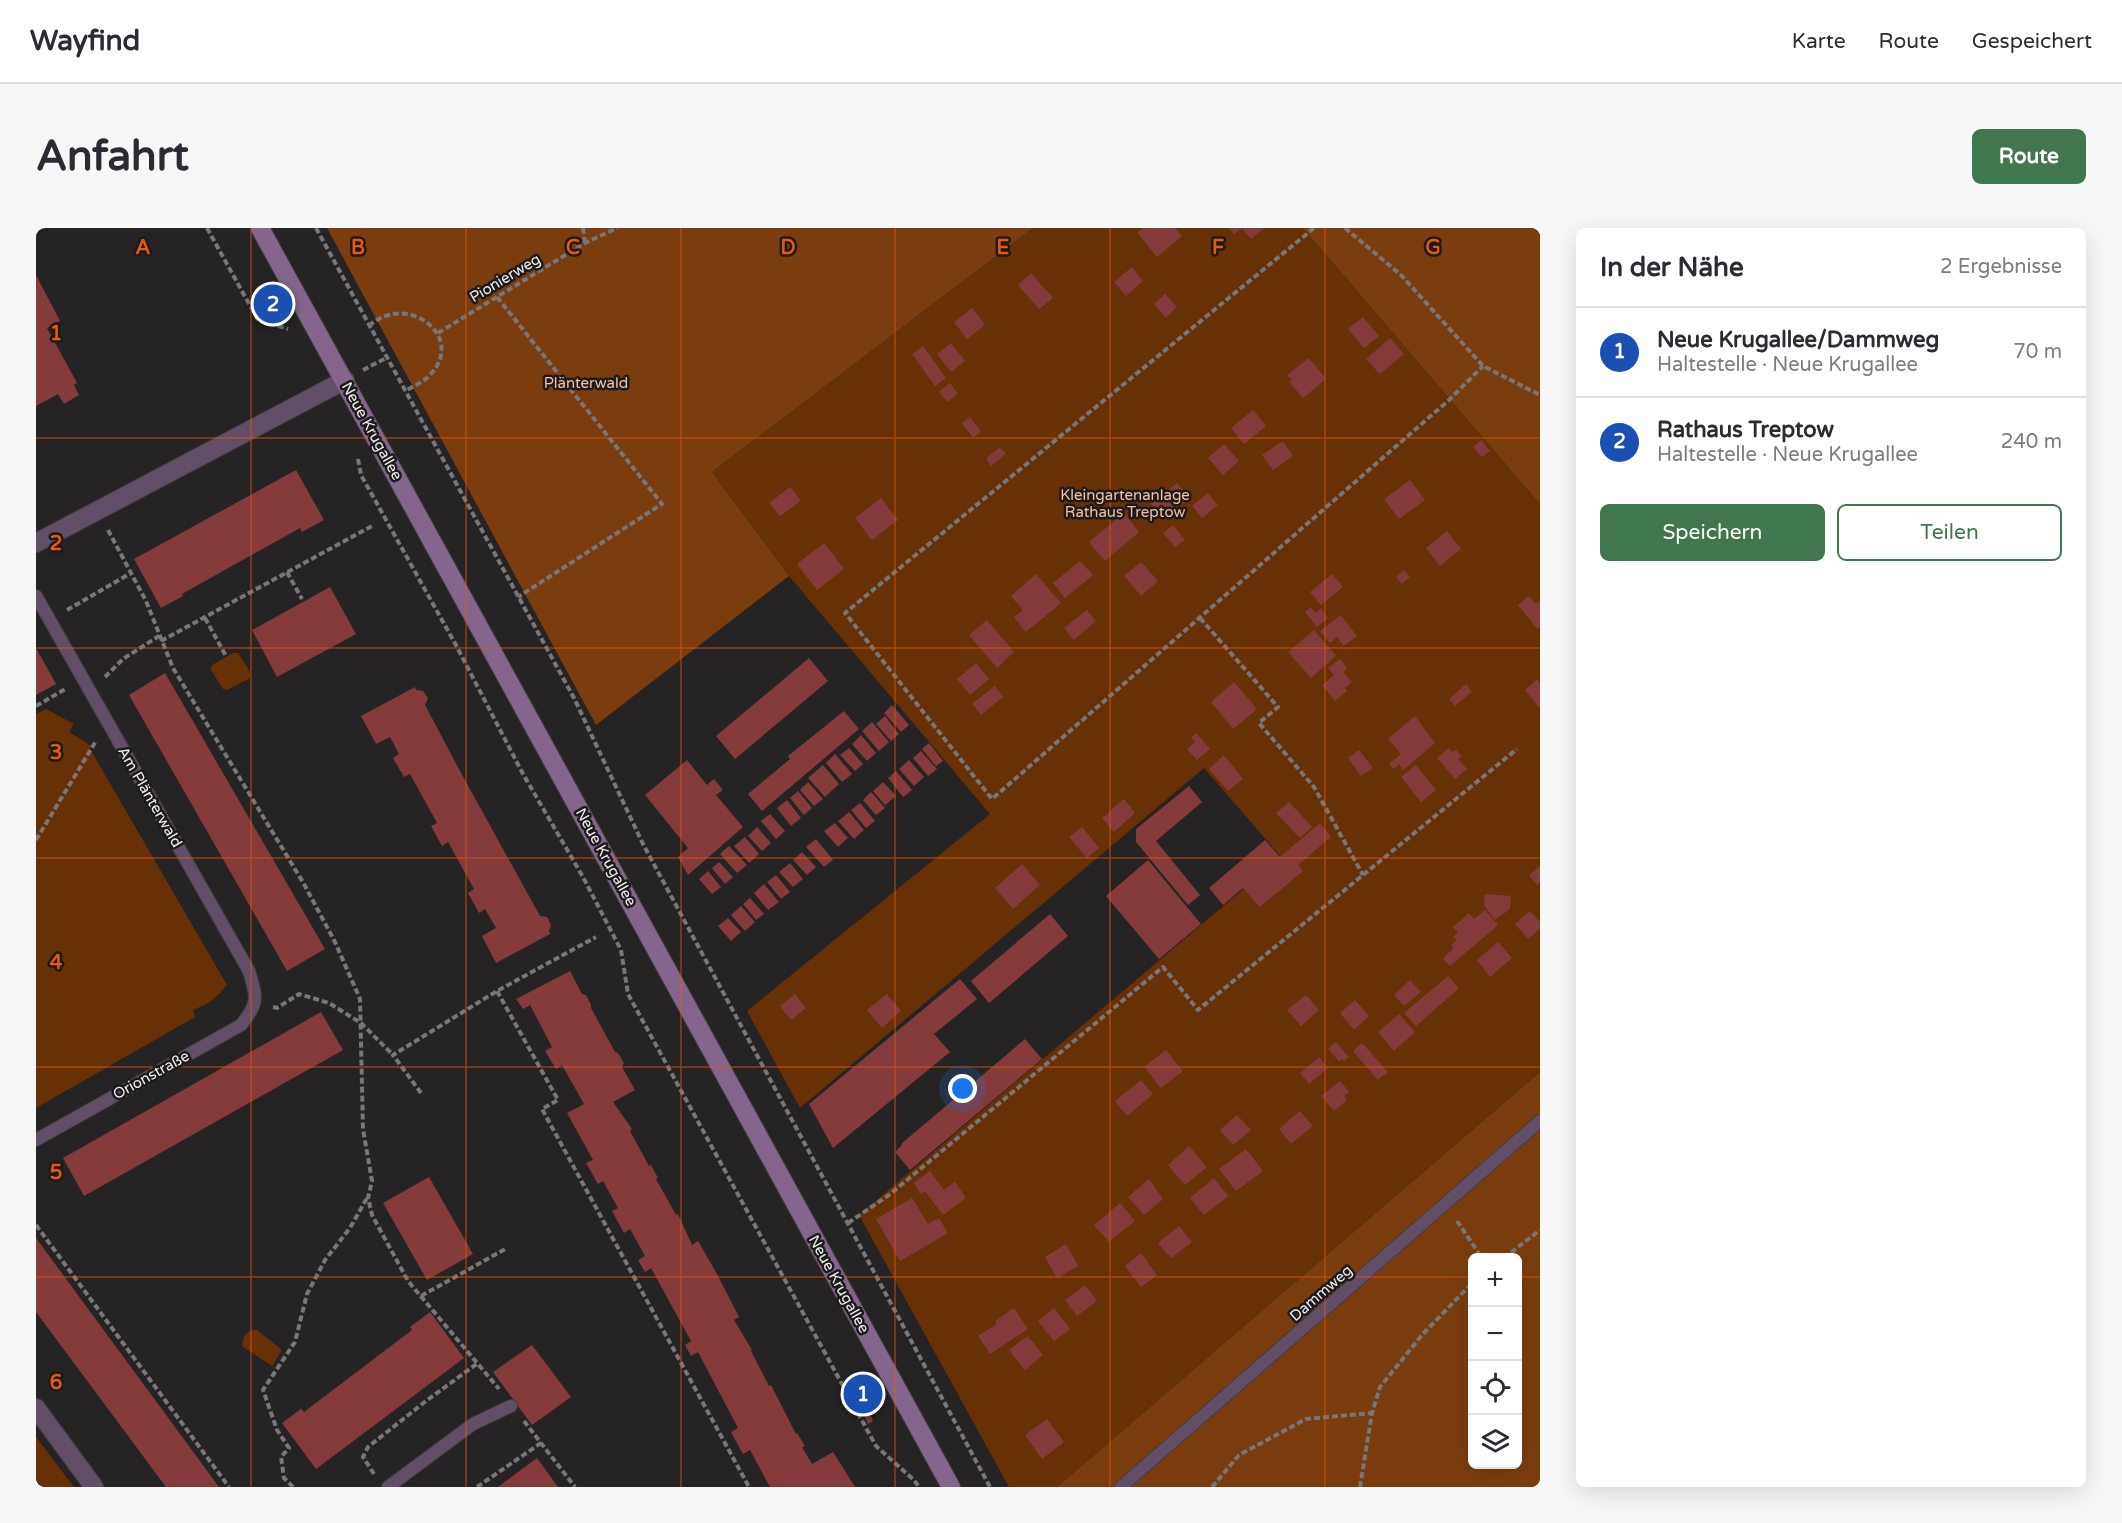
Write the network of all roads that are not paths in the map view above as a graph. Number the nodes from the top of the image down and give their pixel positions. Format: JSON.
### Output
{"nodes":[{"id":1,"x":260,"y":228,"type":"edge"},
{"id":2,"x":352,"y":376,"type":"junction"},
{"id":3,"x":36,"y":543,"type":"edge"},
{"id":4,"x":36,"y":596,"type":"edge"},
{"id":5,"x":255,"y":1001,"type":"joint"},
{"id":6,"x":1540,"y":1121,"type":"edge"},
{"id":7,"x":36,"y":1140,"type":"edge"},
{"id":8,"x":512,"y":1406,"type":"road end"},
{"id":9,"x":36,"y":1408,"type":"edge"},
{"id":10,"x":94,"y":1487,"type":"edge"},
{"id":11,"x":388,"y":1487,"type":"edge"},
{"id":12,"x":951,"y":1487,"type":"edge"},
{"id":13,"x":1121,"y":1487,"type":"edge"}],
"edges":[{"from":1,"to":2,"type":"street","name":"Neue Krugallee"},
{"from":2,"to":3,"type":"street"},
{"from":2,"to":12,"type":"street","name":"Neue Krugallee"},
{"from":4,"to":5,"type":"lane","name":"Am Plänterwald"},
{"from":5,"to":7,"type":"lane","name":"Orionstraße"},
{"from":6,"to":13,"type":"lane","name":"Dammweg"},
{"from":8,"to":11,"type":"lane"},
{"from":9,"to":10,"type":"street"}]}
